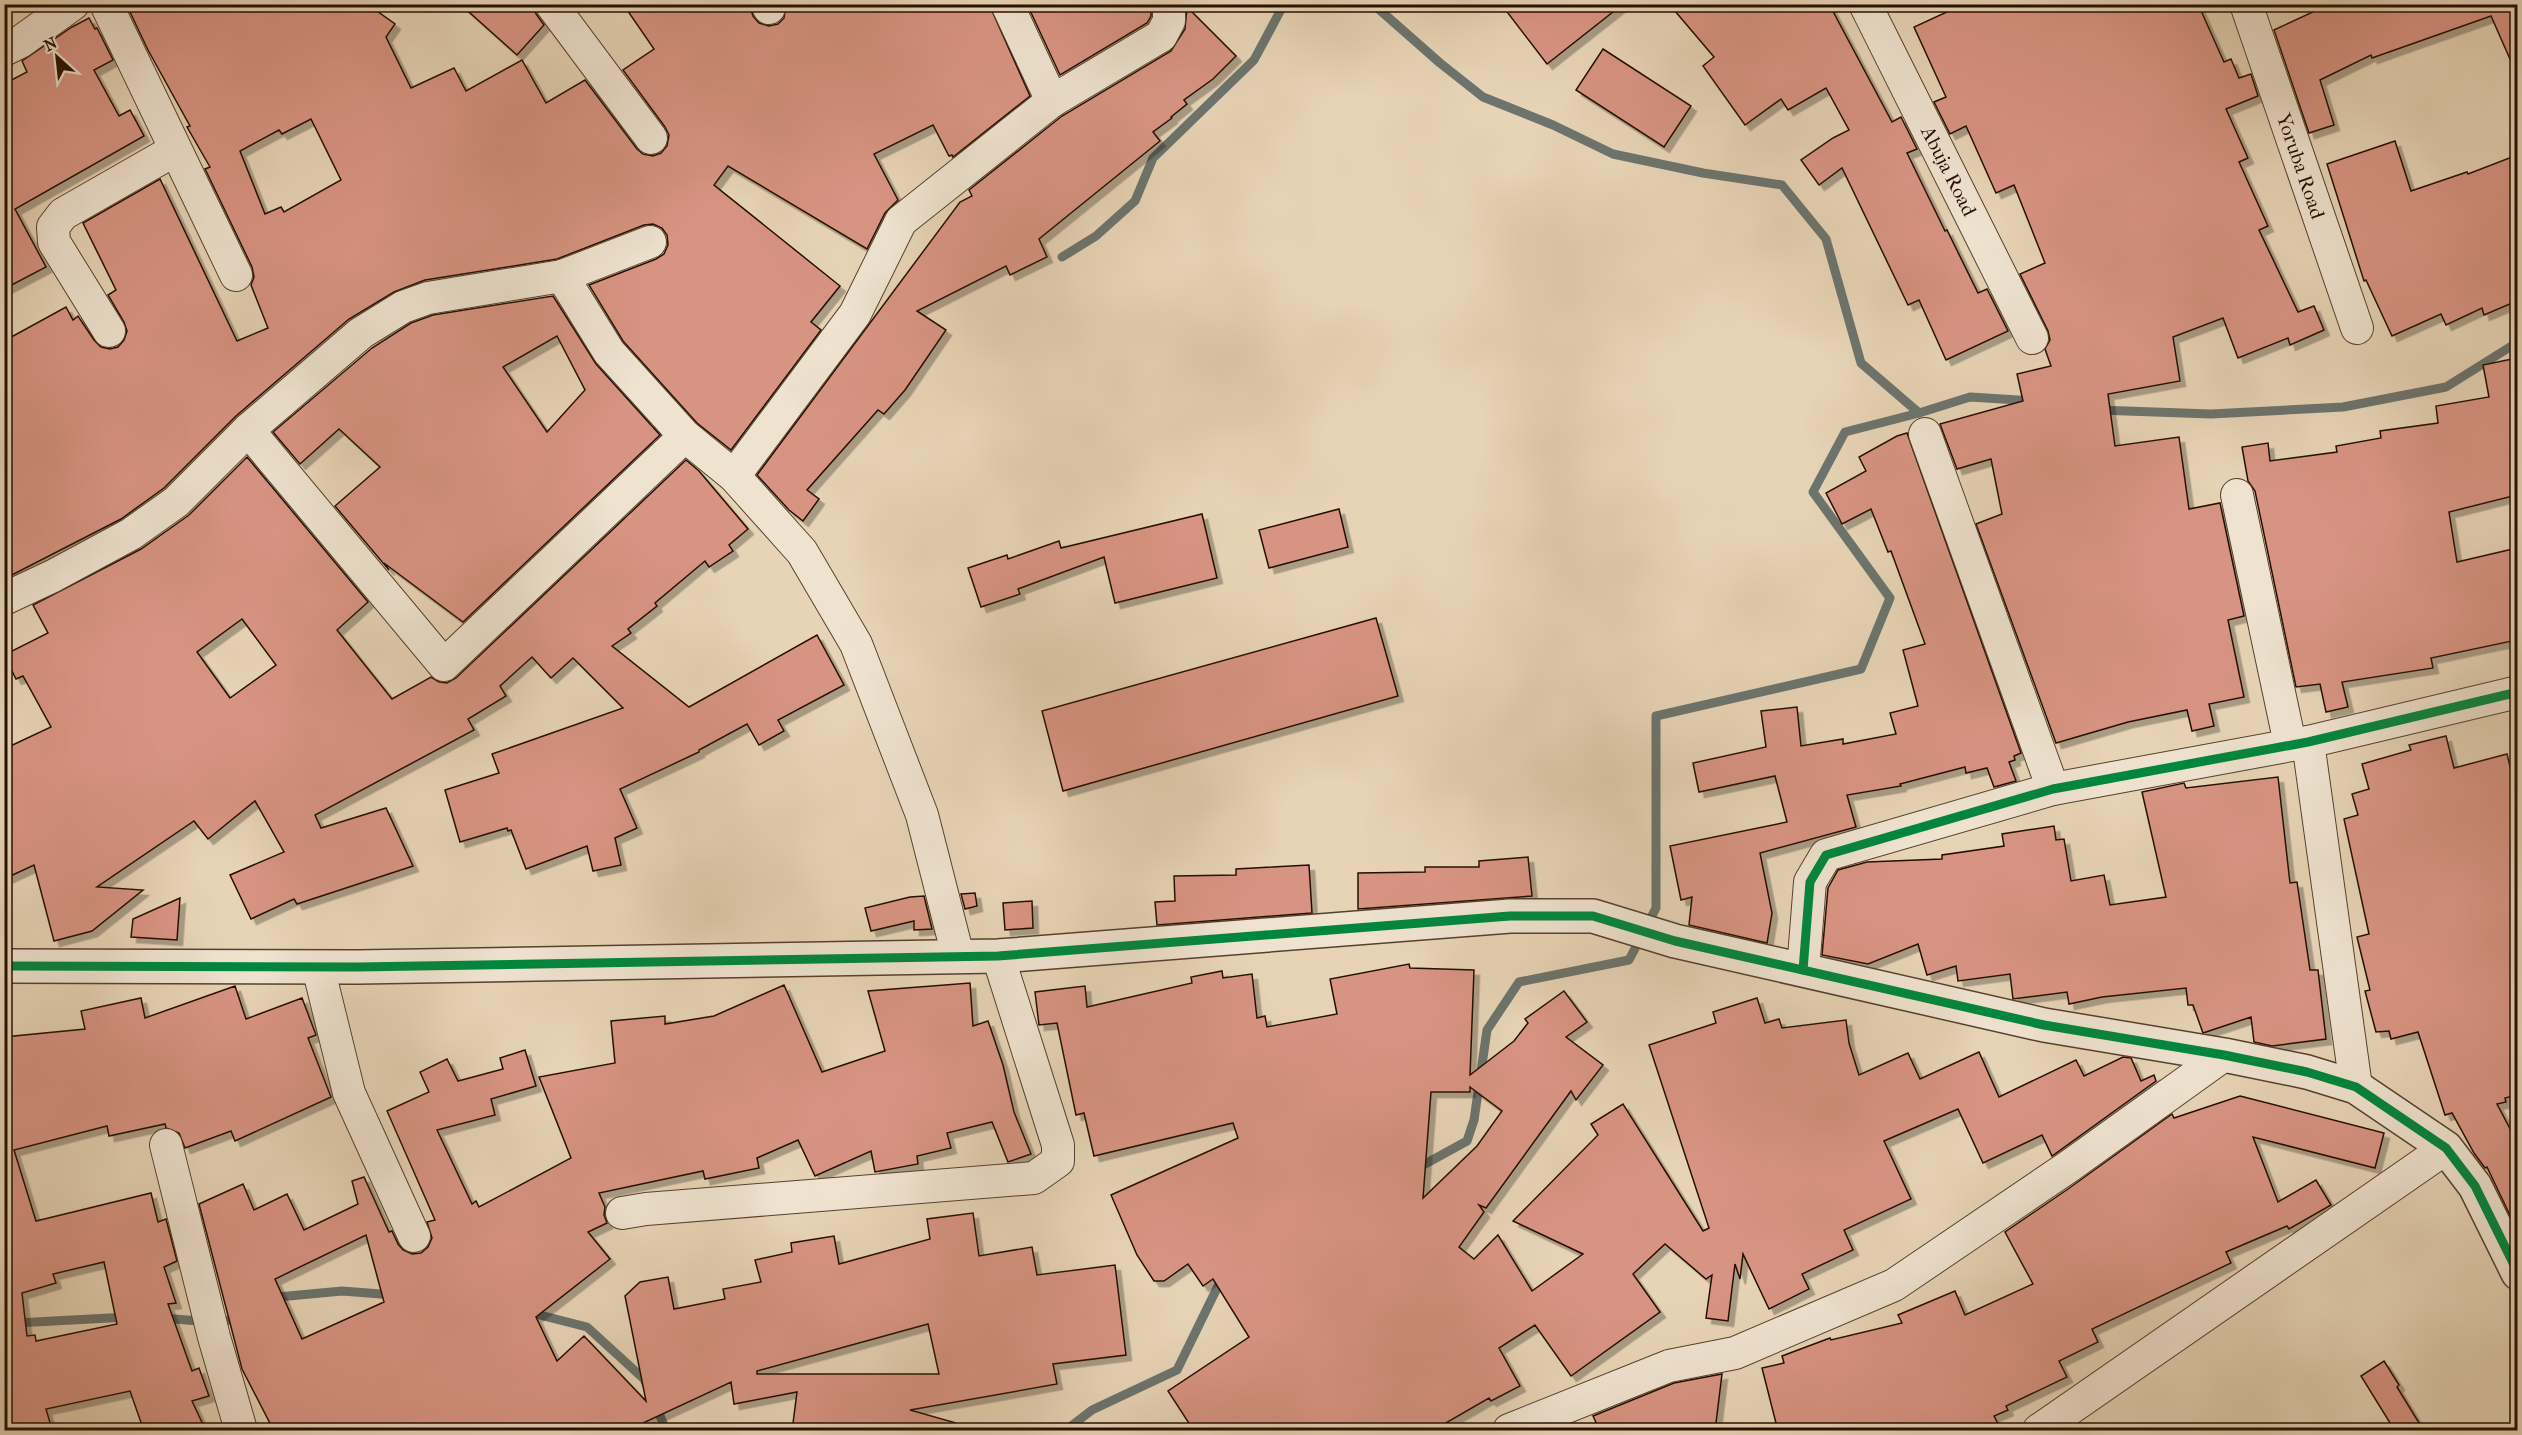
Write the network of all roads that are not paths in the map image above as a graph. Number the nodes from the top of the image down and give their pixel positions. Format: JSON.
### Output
{"nodes":[{"id":1,"x":73,"y":4,"type":"edge"},
{"id":2,"x":106,"y":4,"type":"edge"},
{"id":3,"x":551,"y":4,"type":"edge"},
{"id":4,"x":1007,"y":4,"type":"edge"},
{"id":5,"x":1169,"y":4,"type":"edge"},
{"id":6,"x":1865,"y":4,"type":"edge"},
{"id":7,"x":2246,"y":4,"type":"edge"},
{"id":8,"x":4,"y":50,"type":"edge"},
{"id":9,"x":1052,"y":101,"type":"junction"},
{"id":10,"x":651,"y":138,"type":"dead end"},
{"id":11,"x":176,"y":150,"type":"junction"},
{"id":12,"x":650,"y":242,"type":"dead end"},
{"id":13,"x":236,"y":275,"type":"dead end"},
{"id":14,"x":562,"y":276,"type":"junction"},
{"id":15,"x":2357,"y":328,"type":"dead end"},
{"id":16,"x":110,"y":331,"type":"dead end"},
{"id":17,"x":2032,"y":338,"type":"dead end"},
{"id":18,"x":248,"y":430,"type":"junction"},
{"id":19,"x":1925,"y":434,"type":"dead end"},
{"id":20,"x":685,"y":436,"type":"junction"},
{"id":21,"x":734,"y":476,"type":"junction"},
{"id":22,"x":2237,"y":495,"type":"dead end"},
{"id":23,"x":4,"y":599,"type":"edge"},
{"id":24,"x":2517,"y":692,"type":"edge"},
{"id":25,"x":2299,"y":743,"type":"junction"},
{"id":26,"x":2053,"y":789,"type":"junction"},
{"id":27,"x":958,"y":956,"type":"junction"},
{"id":28,"x":998,"y":956,"type":"junction"},
{"id":29,"x":4,"y":966,"type":"edge"},
{"id":30,"x":318,"y":967,"type":"junction"},
{"id":31,"x":1803,"y":970,"type":"junction"},
{"id":32,"x":2224,"y":1055,"type":"junction"},
{"id":33,"x":2356,"y":1087,"type":"junction"},
{"id":34,"x":166,"y":1145,"type":"dead end"},
{"id":35,"x":2446,"y":1148,"type":"junction"},
{"id":36,"x":622,"y":1213,"type":"dead end"},
{"id":37,"x":414,"y":1236,"type":"dead end"},
{"id":38,"x":2517,"y":1273,"type":"edge"},
{"id":39,"x":241,"y":1431,"type":"edge"},
{"id":40,"x":1509,"y":1431,"type":"edge"},
{"id":41,"x":2039,"y":1431,"type":"edge"}],
"edges":[{"from":1,"to":8,"type":"street"},
{"from":2,"to":11,"type":"street"},
{"from":3,"to":10,"type":"street"},
{"from":4,"to":9,"type":"street"},
{"from":5,"to":9,"type":"street"},
{"from":6,"to":17,"type":"street","name":"Abuja Road"},
{"from":7,"to":15,"type":"street","name":"Yoruba Road"},
{"from":9,"to":21,"type":"street"},
{"from":11,"to":13,"type":"street"},
{"from":11,"to":16,"type":"street"},
{"from":12,"to":14,"type":"street"},
{"from":14,"to":18,"type":"street"},
{"from":14,"to":20,"type":"street"},
{"from":18,"to":20,"type":"street"},
{"from":18,"to":23,"type":"street"},
{"from":19,"to":26,"type":"street"},
{"from":20,"to":21,"type":"street"},
{"from":21,"to":27,"type":"street"},
{"from":22,"to":25,"type":"street"},
{"from":24,"to":25,"type":"street"},
{"from":25,"to":26,"type":"street"},
{"from":25,"to":33,"type":"street"},
{"from":26,"to":31,"type":"street"},
{"from":27,"to":28,"type":"street"},
{"from":27,"to":30,"type":"street"},
{"from":28,"to":31,"type":"street"},
{"from":28,"to":36,"type":"street"},
{"from":29,"to":30,"type":"street"},
{"from":30,"to":37,"type":"street"},
{"from":31,"to":32,"type":"street"},
{"from":32,"to":33,"type":"street"},
{"from":32,"to":40,"type":"street"},
{"from":33,"to":35,"type":"street"},
{"from":34,"to":39,"type":"street"},
{"from":35,"to":38,"type":"street"},
{"from":35,"to":41,"type":"street"}]}
